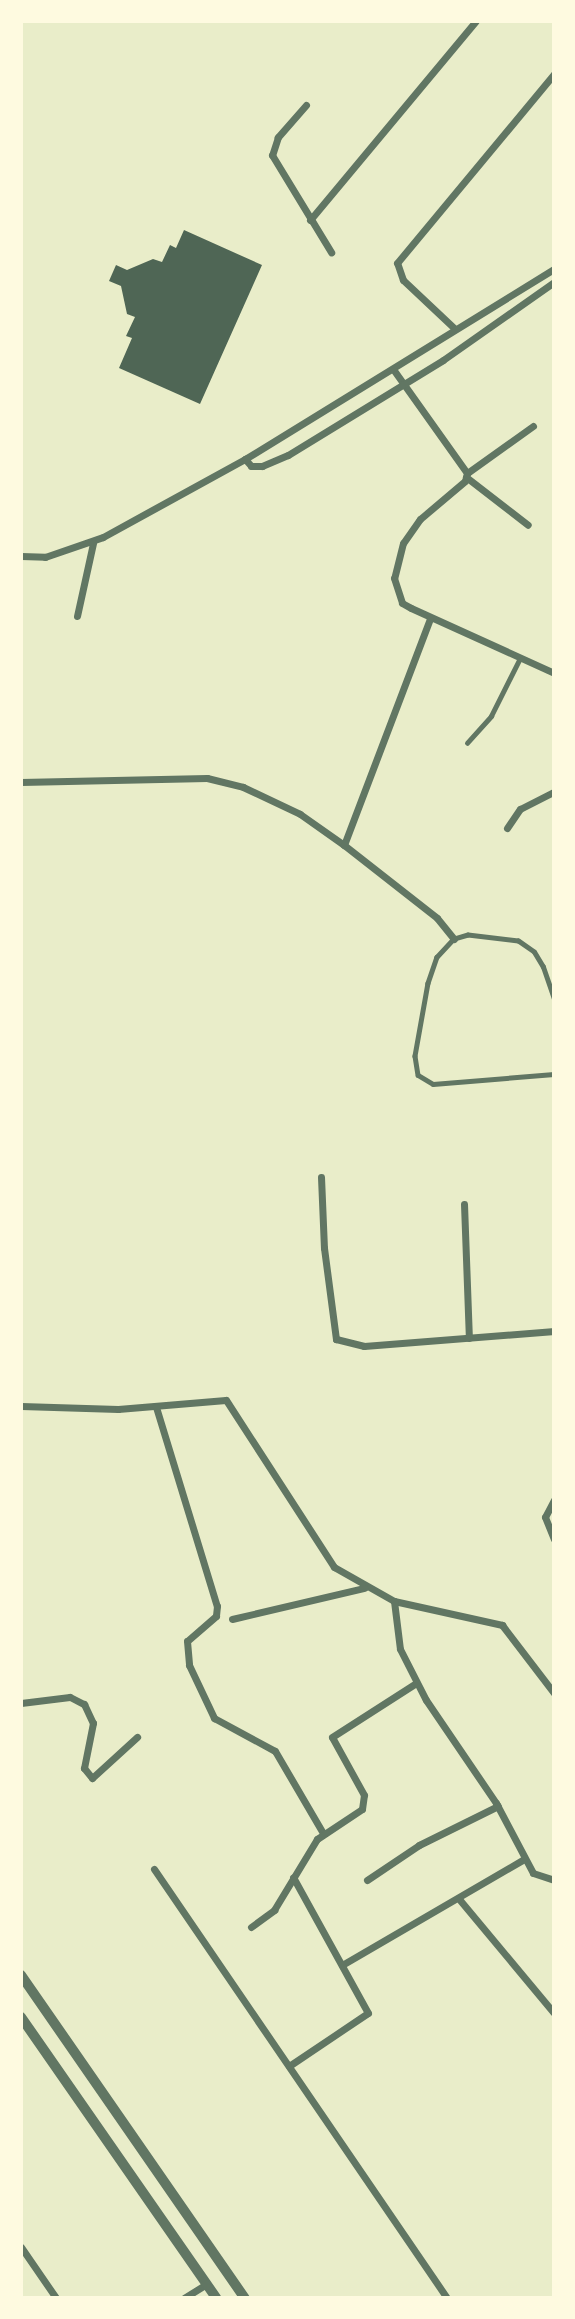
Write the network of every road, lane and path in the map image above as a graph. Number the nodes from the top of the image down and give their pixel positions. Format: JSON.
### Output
{"nodes":[{"id":1,"x":476,"y":21,"type":"edge"},
{"id":2,"x":554,"y":75,"type":"edge"},
{"id":3,"x":306,"y":106,"type":"dead end"},
{"id":4,"x":310,"y":220,"type":"junction"},
{"id":5,"x":331,"y":252,"type":"dead end"},
{"id":6,"x":554,"y":269,"type":"edge"},
{"id":7,"x":554,"y":282,"type":"edge"},
{"id":8,"x":454,"y":328,"type":"junction"},
{"id":9,"x":393,"y":369,"type":"junction"},
{"id":10,"x":404,"y":384,"type":"junction"},
{"id":11,"x":533,"y":426,"type":"dead end"},
{"id":12,"x":245,"y":458,"type":"junction"},
{"id":13,"x":467,"y":475,"type":"junction"},
{"id":14,"x":528,"y":524,"type":"dead end"},
{"id":15,"x":93,"y":543,"type":"junction"},
{"id":16,"x":21,"y":556,"type":"edge"},
{"id":17,"x":77,"y":617,"type":"dead end"},
{"id":18,"x":430,"y":619,"type":"junction"},
{"id":19,"x":520,"y":659,"type":"junction"},
{"id":20,"x":554,"y":673,"type":"edge"},
{"id":21,"x":467,"y":743,"type":"dead end"},
{"id":22,"x":21,"y":782,"type":"edge"},
{"id":23,"x":554,"y":792,"type":"edge"},
{"id":24,"x":507,"y":828,"type":"dead end"},
{"id":25,"x":344,"y":845,"type":"junction"},
{"id":26,"x":454,"y":939,"type":"junction"},
{"id":27,"x":554,"y":999,"type":"edge"},
{"id":28,"x":554,"y":1074,"type":"edge"},
{"id":29,"x":321,"y":1177,"type":"dead end"},
{"id":30,"x":464,"y":1204,"type":"dead end"},
{"id":31,"x":554,"y":1331,"type":"edge"},
{"id":32,"x":469,"y":1338,"type":"junction"},
{"id":33,"x":21,"y":1406,"type":"edge"},
{"id":34,"x":156,"y":1407,"type":"junction"},
{"id":35,"x":554,"y":1500,"type":"edge"},
{"id":36,"x":554,"y":1539,"type":"edge"},
{"id":37,"x":365,"y":1588,"type":"junction"},
{"id":38,"x":394,"y":1601,"type":"junction"},
{"id":39,"x":232,"y":1619,"type":"dead end"},
{"id":40,"x":416,"y":1683,"type":"junction"},
{"id":41,"x":554,"y":1693,"type":"edge"},
{"id":42,"x":21,"y":1703,"type":"edge"},
{"id":43,"x":137,"y":1737,"type":"dead end"},
{"id":44,"x":498,"y":1806,"type":"junction"},
{"id":45,"x":323,"y":1833,"type":"junction"},
{"id":46,"x":524,"y":1859,"type":"junction"},
{"id":47,"x":154,"y":1869,"type":"dead end"},
{"id":48,"x":293,"y":1877,"type":"junction"},
{"id":49,"x":368,"y":1880,"type":"dead end"},
{"id":50,"x":554,"y":1880,"type":"edge"},
{"id":51,"x":459,"y":1899,"type":"junction"},
{"id":52,"x":251,"y":1927,"type":"dead end"},
{"id":53,"x":342,"y":1965,"type":"junction"},
{"id":54,"x":21,"y":1975,"type":"edge"},
{"id":55,"x":554,"y":2012,"type":"edge"},
{"id":56,"x":21,"y":2017,"type":"edge"},
{"id":57,"x":289,"y":2066,"type":"junction"},
{"id":58,"x":21,"y":2247,"type":"edge"},
{"id":59,"x":206,"y":2284,"type":"junction"},
{"id":60,"x":56,"y":2298,"type":"edge"},
{"id":61,"x":184,"y":2298,"type":"edge"},
{"id":62,"x":216,"y":2298,"type":"edge"},
{"id":63,"x":245,"y":2298,"type":"edge"},
{"id":64,"x":447,"y":2298,"type":"edge"}],
"edges":[{"from":1,"to":4,"type":"street"},
{"from":2,"to":8,"type":"street"},
{"from":3,"to":4,"type":"street"},
{"from":4,"to":5,"type":"street"},
{"from":6,"to":8,"type":"street"},
{"from":7,"to":10,"type":"street"},
{"from":8,"to":9,"type":"street"},
{"from":9,"to":10,"type":"street"},
{"from":9,"to":12,"type":"street"},
{"from":10,"to":12,"type":"street"},
{"from":10,"to":13,"type":"street"},
{"from":11,"to":13,"type":"street"},
{"from":12,"to":15,"type":"street"},
{"from":13,"to":14,"type":"street"},
{"from":13,"to":18,"type":"street"},
{"from":15,"to":16,"type":"street"},
{"from":15,"to":17,"type":"street"},
{"from":18,"to":19,"type":"street"},
{"from":18,"to":25,"type":"street"},
{"from":19,"to":20,"type":"street"},
{"from":19,"to":21,"type":"lane"},
{"from":22,"to":25,"type":"street"},
{"from":23,"to":24,"type":"street"},
{"from":25,"to":26,"type":"street"},
{"from":26,"to":27,"type":"lane"},
{"from":26,"to":28,"type":"lane"},
{"from":29,"to":32,"type":"street"},
{"from":30,"to":32,"type":"street"},
{"from":31,"to":32,"type":"street"},
{"from":33,"to":34,"type":"street"},
{"from":34,"to":37,"type":"street"},
{"from":34,"to":45,"type":"street"},
{"from":35,"to":36,"type":"street"},
{"from":37,"to":38,"type":"street"},
{"from":37,"to":39,"type":"street"},
{"from":38,"to":40,"type":"street"},
{"from":38,"to":41,"type":"street"},
{"from":40,"to":44,"type":"street"},
{"from":40,"to":45,"type":"street"},
{"from":42,"to":43,"type":"street"},
{"from":44,"to":46,"type":"street"},
{"from":44,"to":49,"type":"street"},
{"from":45,"to":48,"type":"street"},
{"from":46,"to":50,"type":"street"},
{"from":46,"to":51,"type":"street"},
{"from":47,"to":57,"type":"street"},
{"from":48,"to":52,"type":"street"},
{"from":48,"to":53,"type":"street"},
{"from":51,"to":53,"type":"street"},
{"from":51,"to":55,"type":"street"},
{"from":53,"to":57,"type":"street"},
{"from":54,"to":63,"type":"street"},
{"from":56,"to":59,"type":"street"},
{"from":57,"to":64,"type":"street"},
{"from":58,"to":60,"type":"street"},
{"from":59,"to":61,"type":"street"},
{"from":59,"to":62,"type":"street"}]}
